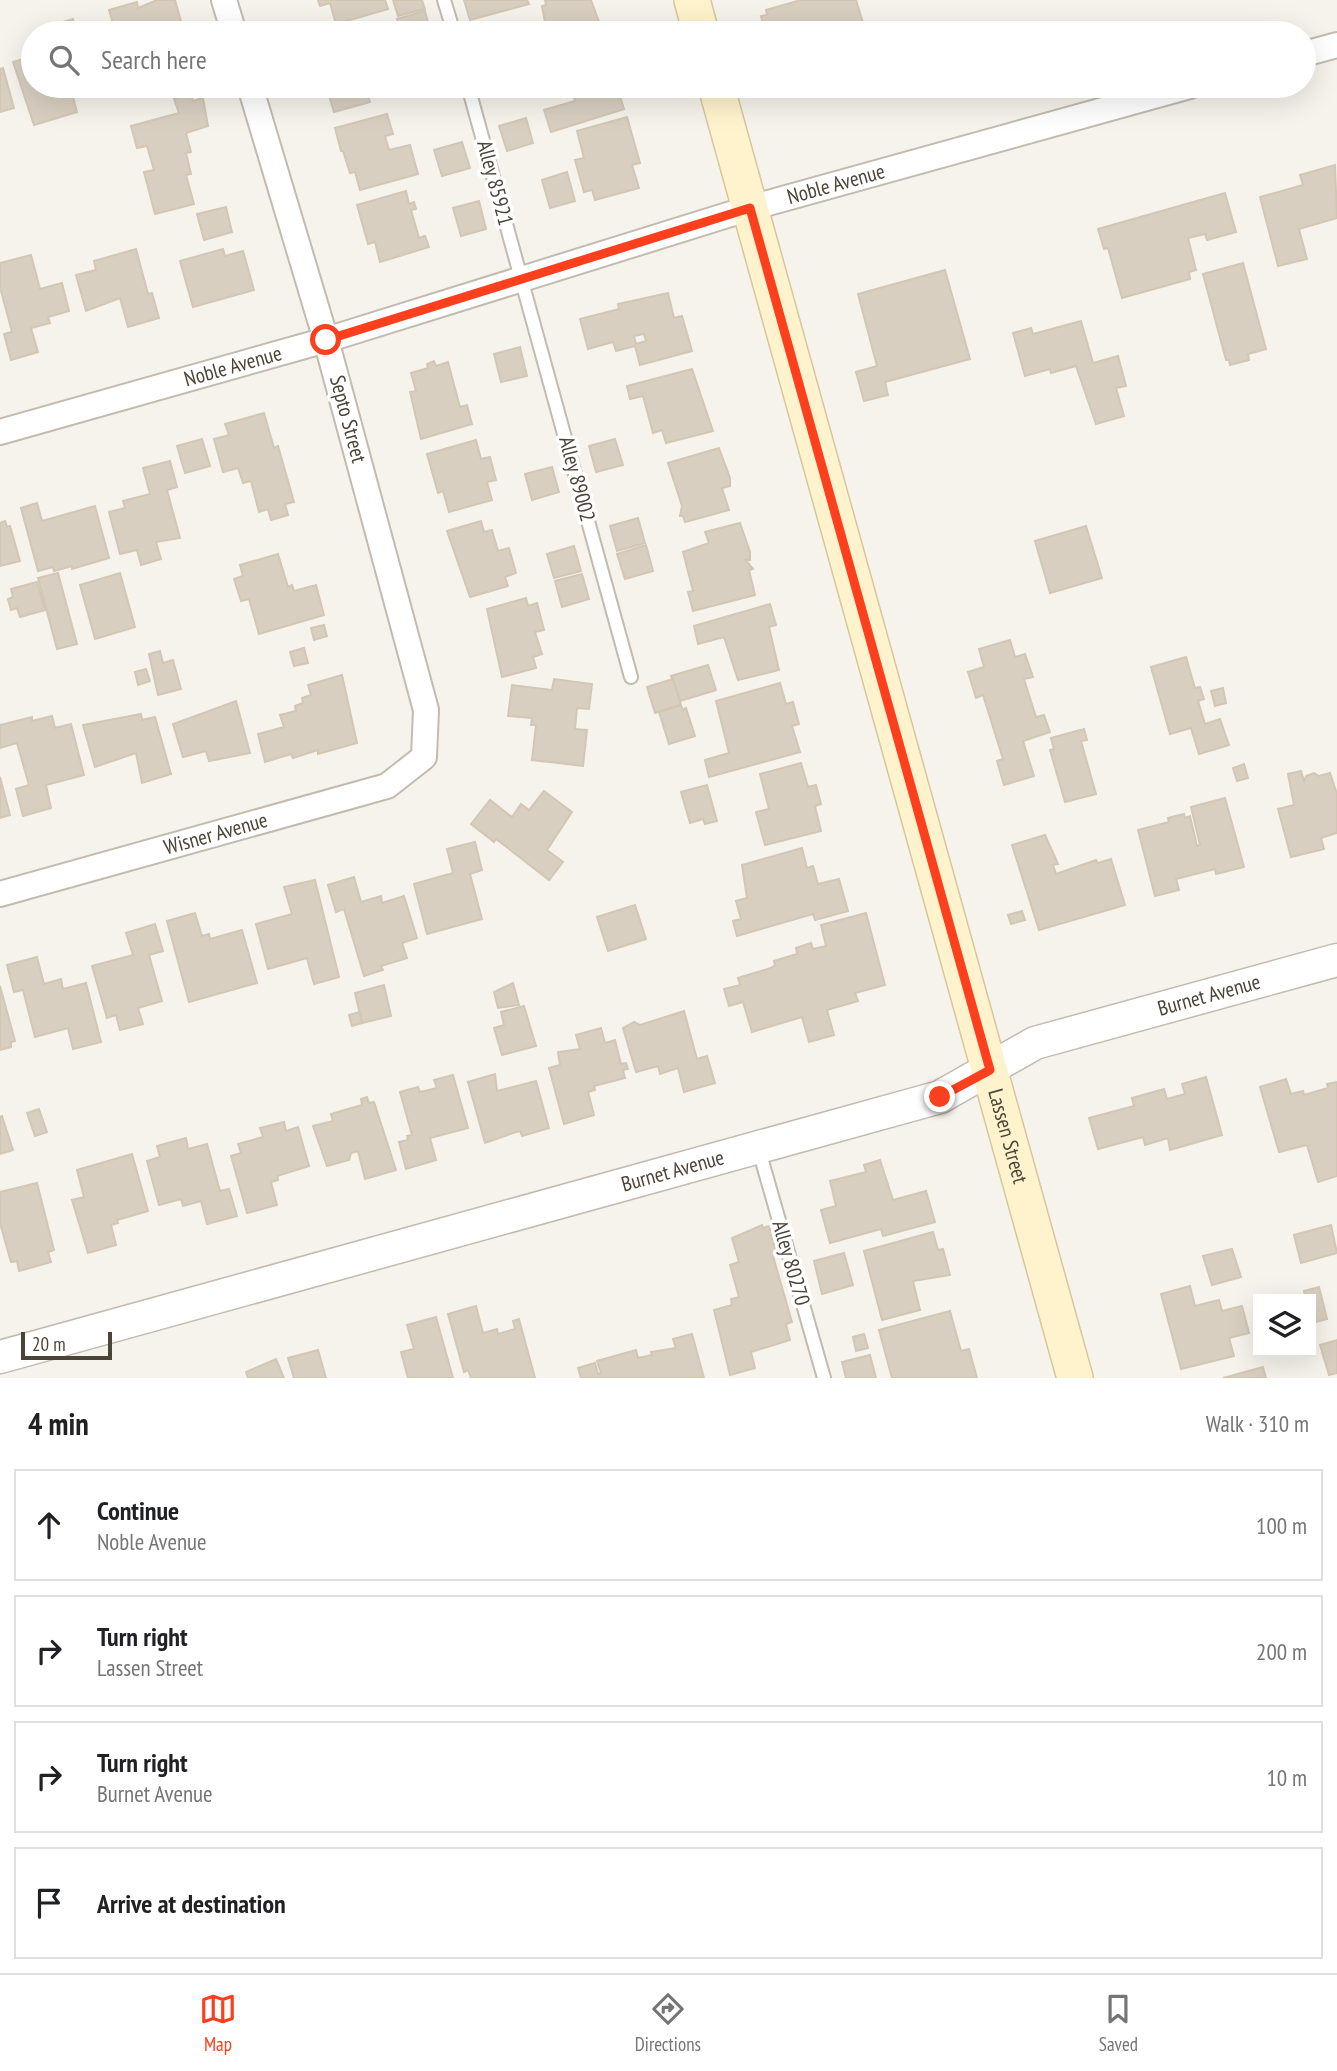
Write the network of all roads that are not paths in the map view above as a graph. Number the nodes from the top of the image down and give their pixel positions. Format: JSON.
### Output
{"nodes":[{"id":1,"x":224,"y":0,"type":"edge"},
{"id":2,"x":444,"y":0,"type":"edge"},
{"id":3,"x":692,"y":0,"type":"edge"},
{"id":4,"x":230,"y":21,"type":"edge"},
{"id":5,"x":450,"y":21,"type":"edge"},
{"id":6,"x":698,"y":21,"type":"edge"},
{"id":7,"x":1337,"y":45,"type":"edge"},
{"id":8,"x":1316,"y":51,"type":"edge"},
{"id":9,"x":254,"y":98,"type":"edge"},
{"id":10,"x":471,"y":98,"type":"edge"},
{"id":11,"x":719,"y":98,"type":"edge"},
{"id":12,"x":1147,"y":98,"type":"edge"},
{"id":13,"x":750,"y":208,"type":"junction"},
{"id":14,"x":522,"y":281,"type":"junction"},
{"id":15,"x":326,"y":340,"type":"junction"},
{"id":16,"x":0,"y":432,"type":"edge"},
{"id":17,"x":631,"y":677,"type":"dead end"},
{"id":18,"x":424,"y":757,"type":"joint"},
{"id":19,"x":0,"y":894,"type":"edge"},
{"id":20,"x":1337,"y":960,"type":"edge"},
{"id":21,"x":990,"y":1070,"type":"junction"},
{"id":22,"x":758,"y":1147,"type":"junction"},
{"id":23,"x":0,"y":1357,"type":"edge"},
{"id":24,"x":824,"y":1378,"type":"edge"},
{"id":25,"x":1075,"y":1378,"type":"edge"}],
"edges":[{"from":1,"to":4,"type":"street"},
{"from":2,"to":5,"type":"lane"},
{"from":3,"to":6,"type":"main road"},
{"from":7,"to":8,"type":"street"},
{"from":9,"to":15,"type":"street","name":"Septo Street"},
{"from":10,"to":14,"type":"lane","name":"Alley 85921"},
{"from":11,"to":13,"type":"main road","name":"Lassen Street"},
{"from":12,"to":13,"type":"street","name":"Noble Avenue"},
{"from":13,"to":14,"type":"street","name":"Noble Avenue"},
{"from":13,"to":21,"type":"main road","name":"Lassen Street"},
{"from":14,"to":15,"type":"street","name":"Noble Avenue"},
{"from":14,"to":17,"type":"lane","name":"Alley 89002"},
{"from":15,"to":16,"type":"street","name":"Noble Avenue"},
{"from":15,"to":18,"type":"street","name":"Septo Street"},
{"from":18,"to":19,"type":"street","name":"Wisner Avenue"},
{"from":20,"to":21,"type":"street","name":"Burnet Avenue"},
{"from":21,"to":22,"type":"street","name":"Burnet Avenue"},
{"from":21,"to":25,"type":"main road","name":"Lassen Street"},
{"from":22,"to":23,"type":"street","name":"Burnet Avenue"},
{"from":22,"to":24,"type":"lane","name":"Alley 80270"}]}
